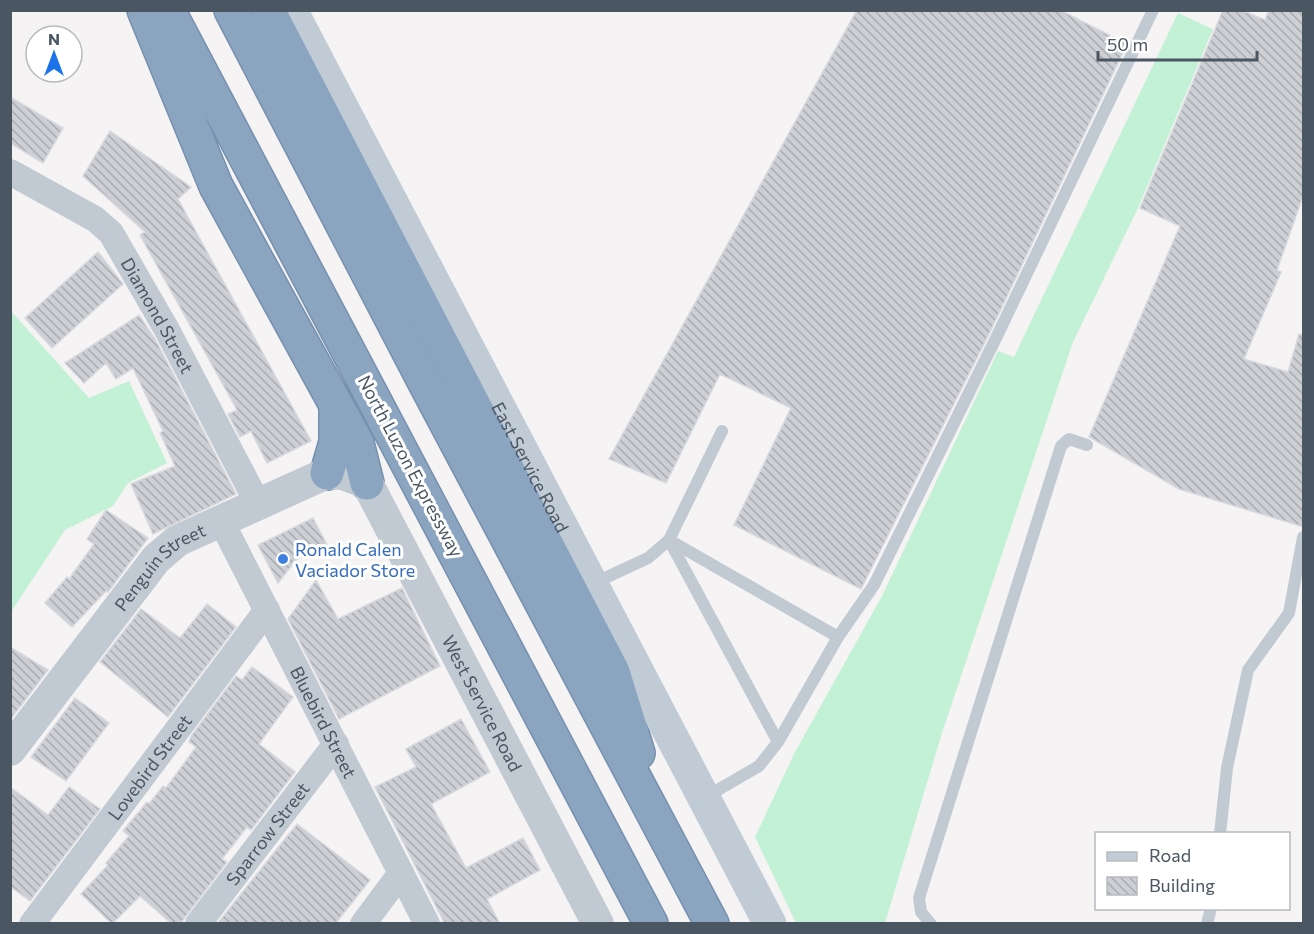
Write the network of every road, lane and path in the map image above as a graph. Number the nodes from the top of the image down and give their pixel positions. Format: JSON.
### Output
{"nodes":[{"id":1,"x":144,"y":10,"type":"edge"},
{"id":2,"x":168,"y":10,"type":"edge"},
{"id":3,"x":231,"y":10,"type":"edge"},
{"id":4,"x":268,"y":10,"type":"edge"},
{"id":5,"x":291,"y":10,"type":"edge"},
{"id":6,"x":1153,"y":10,"type":"edge"},
{"id":7,"x":10,"y":172,"type":"edge"},
{"id":8,"x":336,"y":405,"type":"junction"},
{"id":9,"x":722,"y":431,"type":"dead end"},
{"id":10,"x":1087,"y":445,"type":"dead end"},
{"id":11,"x":327,"y":473,"type":"junction"},
{"id":12,"x":367,"y":483,"type":"junction"},
{"id":13,"x":257,"y":502,"type":"junction"},
{"id":14,"x":220,"y":519,"type":"junction"},
{"id":15,"x":1303,"y":537,"type":"edge"},
{"id":16,"x":669,"y":540,"type":"junction"},
{"id":17,"x":592,"y":584,"type":"junction"},
{"id":18,"x":267,"y":610,"type":"junction"},
{"id":19,"x":838,"y":637,"type":"junction"},
{"id":20,"x":778,"y":742,"type":"junction"},
{"id":21,"x":336,"y":744,"type":"junction"},
{"id":22,"x":10,"y":750,"type":"edge"},
{"id":23,"x":704,"y":798,"type":"junction"},
{"id":24,"x":662,"y":829,"type":"junction"},
{"id":25,"x":1220,"y":832,"type":"edge"},
{"id":26,"x":401,"y":873,"type":"junction"},
{"id":27,"x":598,"y":923,"type":"edge"},
{"id":28,"x":32,"y":924,"type":"edge"},
{"id":29,"x":198,"y":924,"type":"edge"},
{"id":30,"x":363,"y":924,"type":"edge"},
{"id":31,"x":427,"y":924,"type":"edge"},
{"id":32,"x":651,"y":924,"type":"edge"},
{"id":33,"x":712,"y":924,"type":"edge"},
{"id":34,"x":770,"y":924,"type":"edge"},
{"id":35,"x":931,"y":924,"type":"edge"}],
"edges":[{"from":1,"to":8,"type":"highway"},
{"from":2,"to":32,"type":"highway","name":"North Luzon Expressway"},
{"from":3,"to":24,"type":"highway"},
{"from":4,"to":24,"type":"highway"},
{"from":5,"to":17,"type":"main road","name":"East Service Road"},
{"from":6,"to":19,"type":"lane"},
{"from":7,"to":13,"type":"street","name":"Diamond Street"},
{"from":8,"to":11,"type":"highway"},
{"from":8,"to":12,"type":"highway"},
{"from":9,"to":16,"type":"lane"},
{"from":10,"to":35,"type":"lane"},
{"from":11,"to":12,"type":"street"},
{"from":11,"to":13,"type":"street","name":"Penguin Street"},
{"from":12,"to":27,"type":"street","name":"West Service Road"},
{"from":13,"to":14,"type":"street","name":"Penguin Street"},
{"from":14,"to":18,"type":"street","name":"Bluebird Street"},
{"from":14,"to":22,"type":"street","name":"Penguin Street"},
{"from":15,"to":25,"type":"lane"},
{"from":16,"to":17,"type":"lane"},
{"from":16,"to":19,"type":"lane"},
{"from":16,"to":20,"type":"lane"},
{"from":17,"to":23,"type":"main road","name":"East Service Road"},
{"from":18,"to":21,"type":"street","name":"Bluebird Street"},
{"from":18,"to":28,"type":"street","name":"Lovebird Street"},
{"from":19,"to":20,"type":"lane"},
{"from":20,"to":23,"type":"lane"},
{"from":21,"to":26,"type":"street","name":"Bluebird Street"},
{"from":21,"to":29,"type":"street","name":"Sparrow Street"},
{"from":23,"to":34,"type":"main road","name":"East Service Road"},
{"from":24,"to":33,"type":"highway"},
{"from":26,"to":30,"type":"street"},
{"from":26,"to":31,"type":"street","name":"Bluebird Street"}]}
